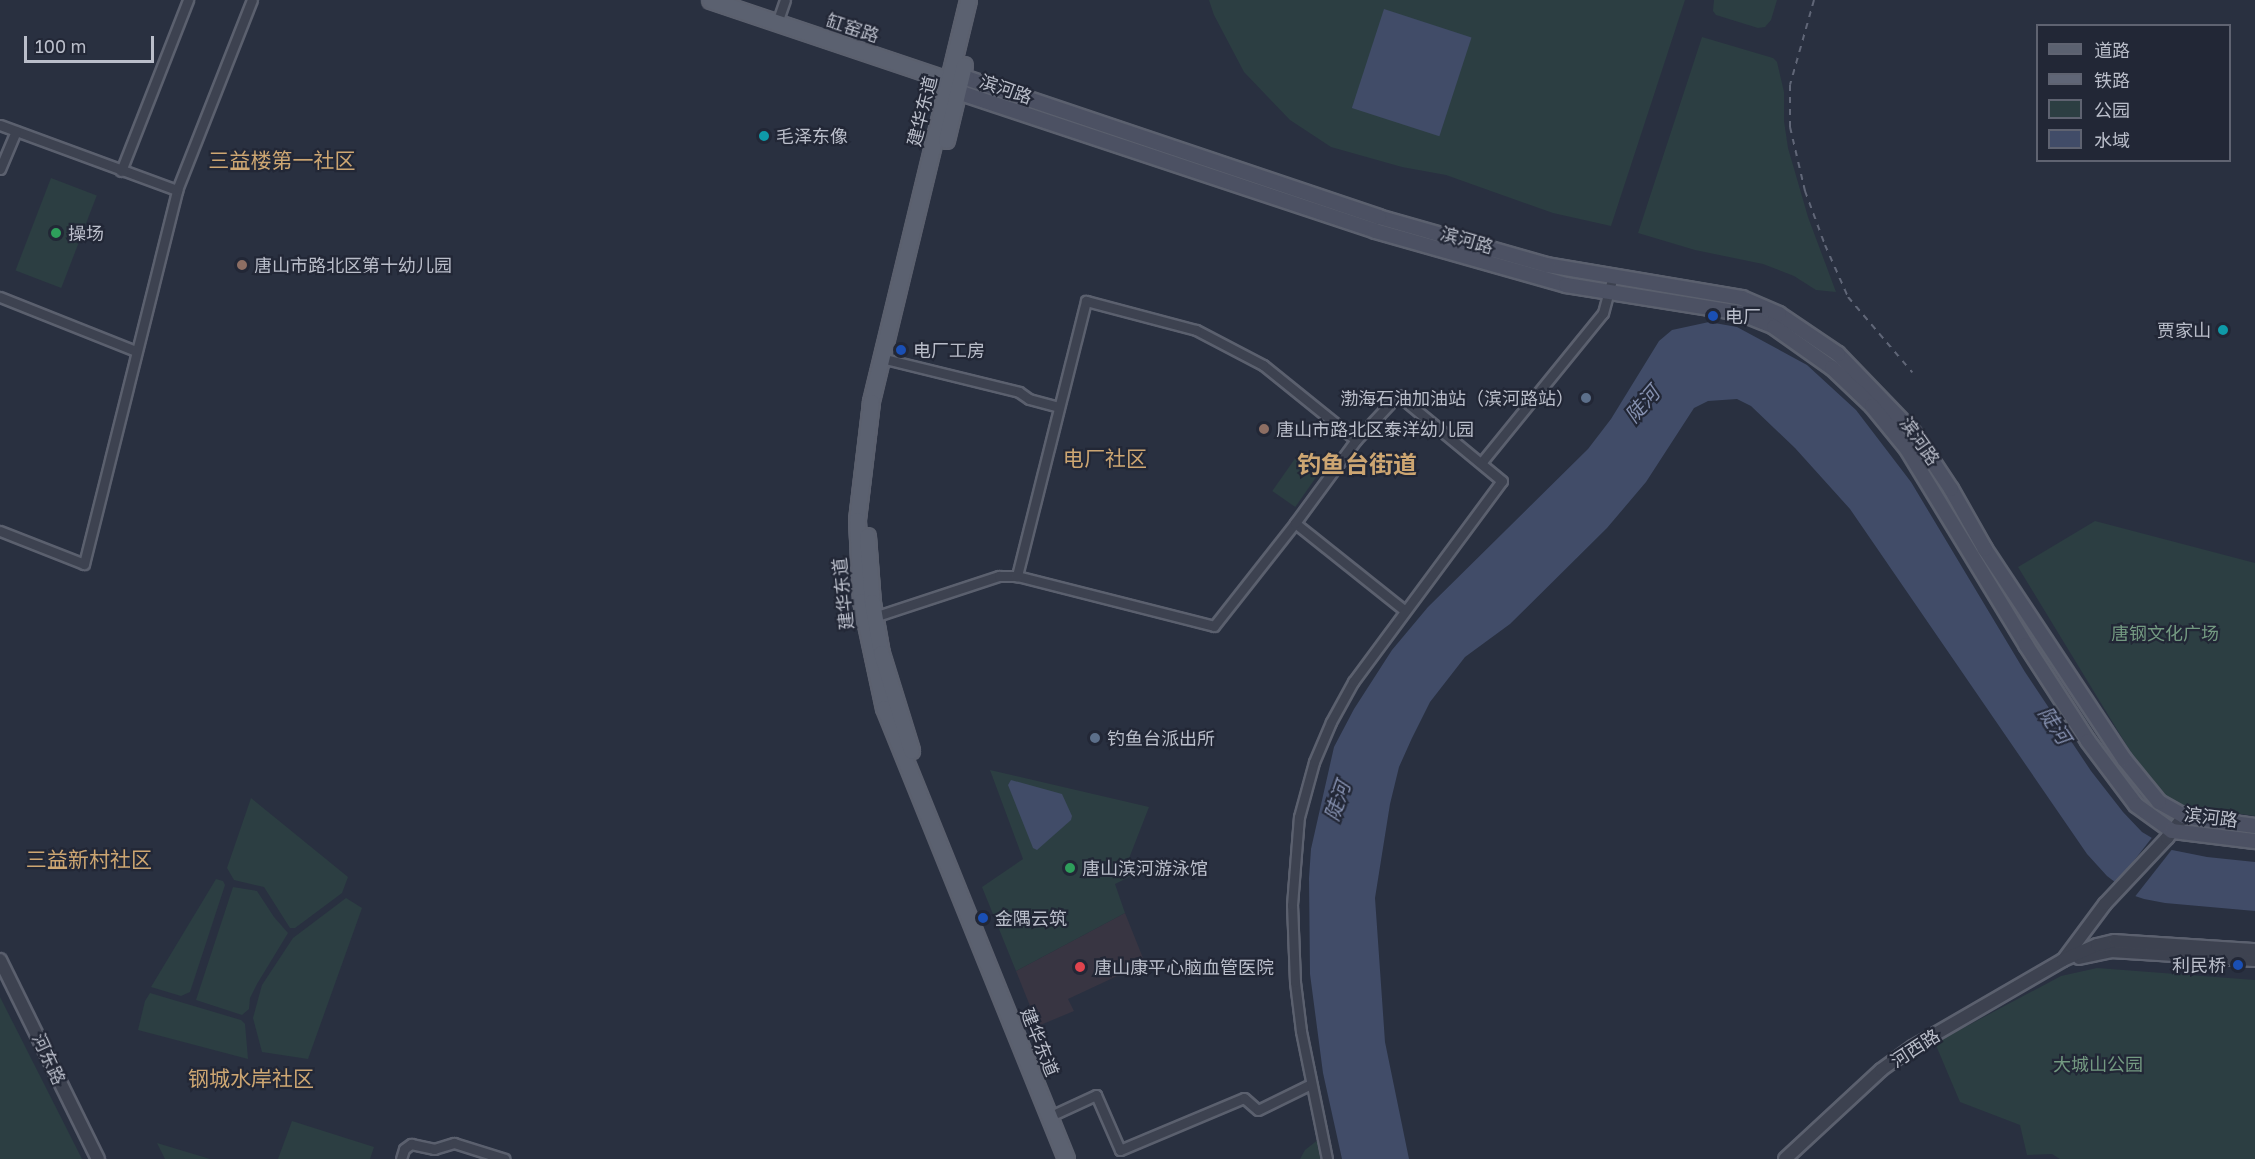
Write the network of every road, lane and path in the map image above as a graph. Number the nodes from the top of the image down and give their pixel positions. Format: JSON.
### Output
{"nodes":[{"id":1,"x":188,"y":0,"type":"edge"},
{"id":2,"x":252,"y":0,"type":"edge"},
{"id":3,"x":710,"y":0,"type":"edge"},
{"id":4,"x":784,"y":0,"type":"edge"},
{"id":5,"x":968,"y":0,"type":"edge"},
{"id":6,"x":978,"y":0,"type":"edge"},
{"id":7,"x":777,"y":23,"type":"junction"},
{"id":8,"x":956,"y":83,"type":"junction"},
{"id":9,"x":0,"y":125,"type":"edge"},
{"id":10,"x":16,"y":131,"type":"junction"},
{"id":11,"x":0,"y":169,"type":"edge"},
{"id":12,"x":121,"y":171,"type":"junction"},
{"id":13,"x":177,"y":190,"type":"junction"},
{"id":14,"x":1613,"y":276,"type":"junction"},
{"id":15,"x":1609,"y":291,"type":"junction"},
{"id":16,"x":0,"y":297,"type":"edge"},
{"id":17,"x":136,"y":351,"type":"junction"},
{"id":18,"x":889,"y":360,"type":"junction"},
{"id":19,"x":1059,"y":407,"type":"junction"},
{"id":20,"x":1356,"y":440,"type":"junction"},
{"id":21,"x":1481,"y":463,"type":"junction"},
{"id":22,"x":1295,"y":524,"type":"junction"},
{"id":23,"x":0,"y":531,"type":"edge"},
{"id":24,"x":1017,"y":576,"type":"junction"},
{"id":25,"x":1404,"y":610,"type":"junction"},
{"id":26,"x":874,"y":617,"type":"junction"},
{"id":27,"x":2184,"y":816,"type":"junction"},
{"id":28,"x":2255,"y":826,"type":"edge"},
{"id":29,"x":2169,"y":835,"type":"junction"},
{"id":30,"x":2255,"y":841,"type":"edge"},
{"id":31,"x":2255,"y":950,"type":"edge"},
{"id":32,"x":0,"y":960,"type":"edge"},
{"id":33,"x":2063,"y":960,"type":"junction"},
{"id":34,"x":2255,"y":960,"type":"edge"},
{"id":35,"x":1311,"y":1084,"type":"junction"},
{"id":36,"x":1057,"y":1113,"type":"junction"},
{"id":37,"x":98,"y":1159,"type":"edge"},
{"id":38,"x":401,"y":1159,"type":"edge"},
{"id":39,"x":505,"y":1159,"type":"edge"},
{"id":40,"x":1066,"y":1159,"type":"edge"},
{"id":41,"x":1075,"y":1159,"type":"edge"},
{"id":42,"x":1327,"y":1159,"type":"edge"},
{"id":43,"x":1785,"y":1159,"type":"edge"}],
"edges":[{"from":1,"to":12,"type":"street"},
{"from":2,"to":13,"type":"street"},
{"from":3,"to":7,"type":"main road","name":"缸窑路"},
{"from":4,"to":7,"type":"street"},
{"from":5,"to":8,"type":"main road","name":"建华东道"},
{"from":6,"to":8,"type":"main road","name":"建华东道"},
{"from":7,"to":8,"type":"main road","name":"缸窑路"},
{"from":8,"to":14,"type":"main road","name":"滨河路"},
{"from":8,"to":15,"type":"main road","name":"滨河路"},
{"from":8,"to":18,"type":"main road","name":"建华东道"},
{"from":8,"to":40,"type":"main road","name":"建华东道"},
{"from":9,"to":10,"type":"street"},
{"from":10,"to":11,"type":"street"},
{"from":10,"to":12,"type":"street"},
{"from":12,"to":13,"type":"street"},
{"from":13,"to":17,"type":"street"},
{"from":14,"to":15,"type":"street"},
{"from":14,"to":27,"type":"main road","name":"滨河路"},
{"from":15,"to":21,"type":"street"},
{"from":15,"to":29,"type":"main road","name":"滨河路"},
{"from":16,"to":17,"type":"street"},
{"from":17,"to":23,"type":"street"},
{"from":18,"to":19,"type":"street"},
{"from":18,"to":26,"type":"main road","name":"建华东道"},
{"from":19,"to":20,"type":"street"},
{"from":19,"to":24,"type":"street"},
{"from":20,"to":21,"type":"street"},
{"from":20,"to":22,"type":"street"},
{"from":21,"to":25,"type":"street"},
{"from":22,"to":24,"type":"street"},
{"from":22,"to":25,"type":"street"},
{"from":24,"to":26,"type":"street"},
{"from":25,"to":35,"type":"street"},
{"from":26,"to":36,"type":"main road","name":"建华东道"},
{"from":27,"to":28,"type":"main road","name":"滨河路"},
{"from":27,"to":29,"type":"street"},
{"from":29,"to":30,"type":"main road","name":"滨河路"},
{"from":29,"to":33,"type":"street"},
{"from":31,"to":33,"type":"street","name":"河西路"},
{"from":32,"to":37,"type":"street","name":"河东路"},
{"from":33,"to":34,"type":"street","name":"河西路"},
{"from":33,"to":43,"type":"street","name":"河西路"},
{"from":35,"to":36,"type":"street"},
{"from":35,"to":42,"type":"street"},
{"from":36,"to":41,"type":"main road","name":"建华东道"},
{"from":38,"to":39,"type":"street"}]}
